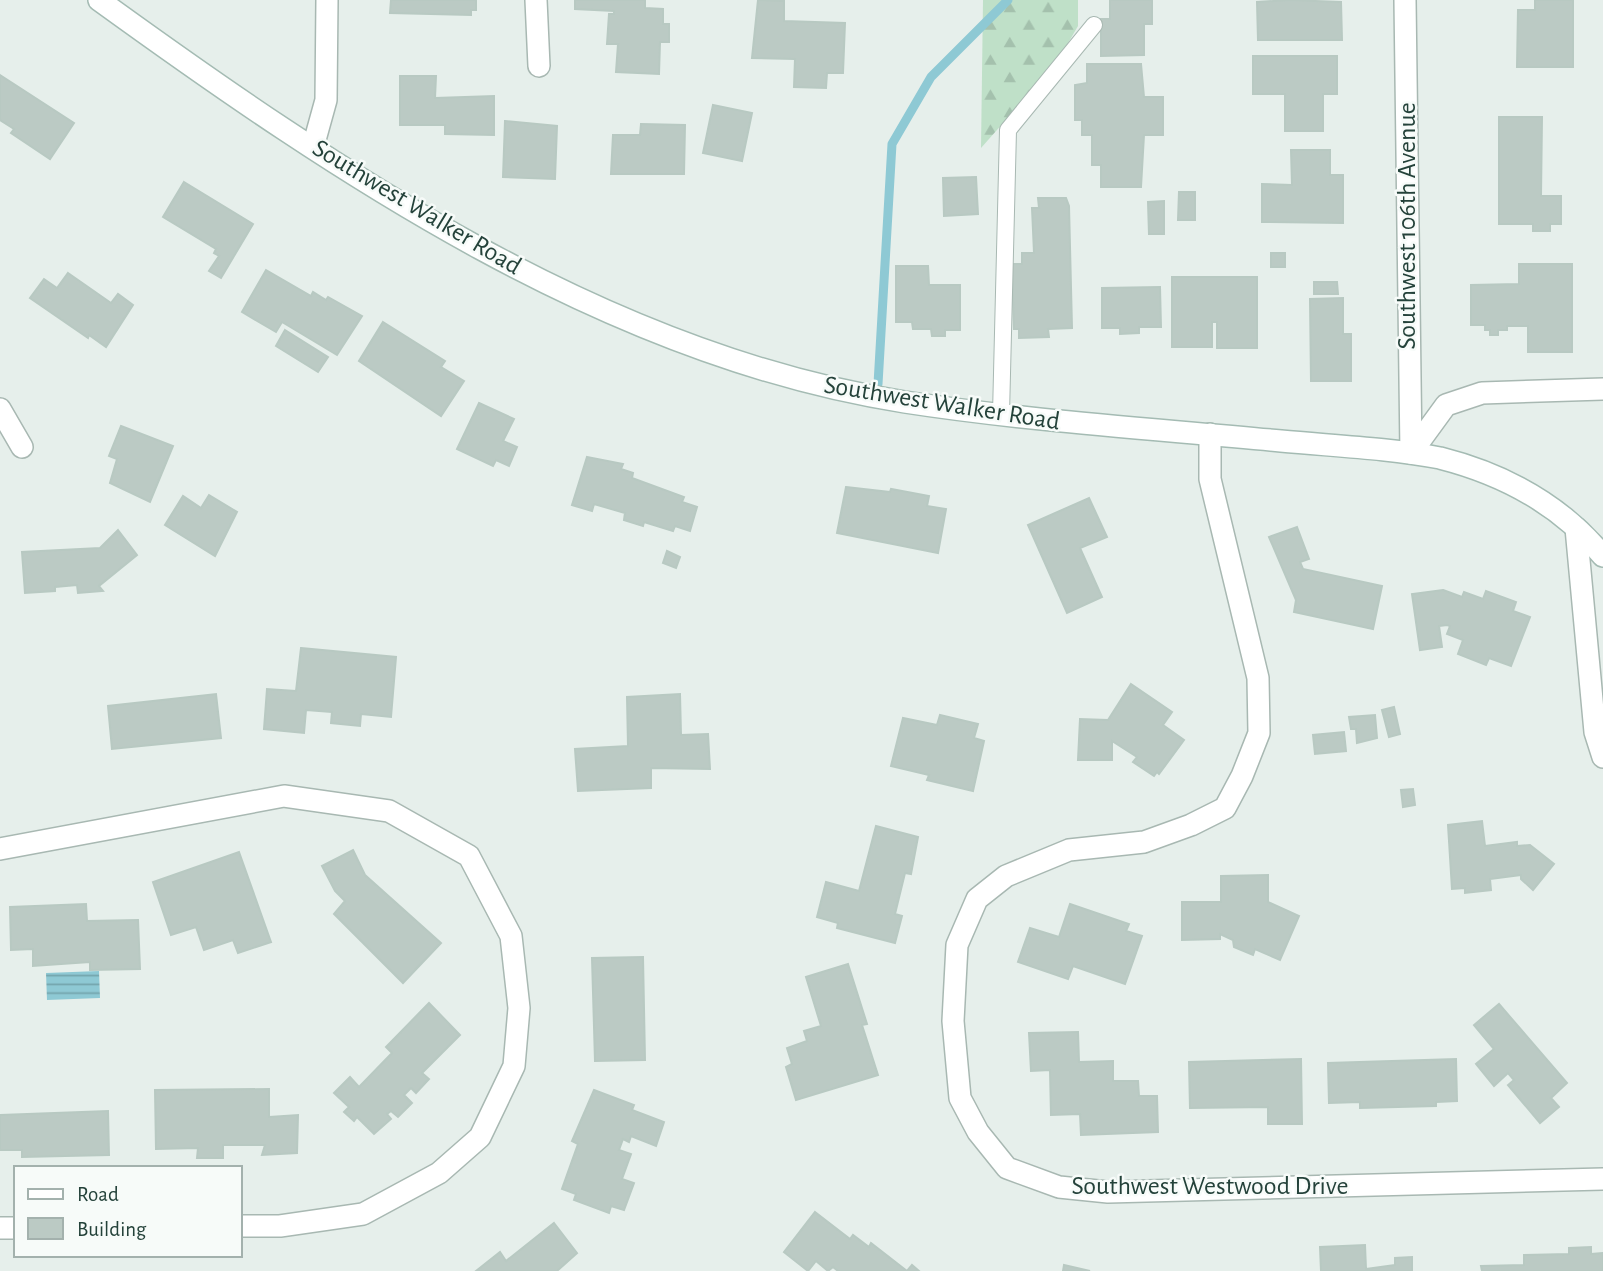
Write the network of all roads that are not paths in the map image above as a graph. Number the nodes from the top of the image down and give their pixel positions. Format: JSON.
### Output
{"nodes":[{"id":1,"x":99,"y":0,"type":"edge"},
{"id":2,"x":327,"y":0,"type":"edge"},
{"id":3,"x":536,"y":0,"type":"edge"},
{"id":4,"x":1405,"y":0,"type":"edge"},
{"id":5,"x":1094,"y":25,"type":"dead end"},
{"id":6,"x":539,"y":66,"type":"dead end"},
{"id":7,"x":313,"y":147,"type":"junction"},
{"id":8,"x":1603,"y":389,"type":"edge"},
{"id":9,"x":0,"y":409,"type":"edge"},
{"id":10,"x":1001,"y":414,"type":"junction"},
{"id":11,"x":1210,"y":434,"type":"junction"},
{"id":12,"x":22,"y":447,"type":"dead end"},
{"id":13,"x":1411,"y":453,"type":"junction"},
{"id":14,"x":1576,"y":528,"type":"junction"},
{"id":15,"x":1603,"y":555,"type":"edge"},
{"id":16,"x":1603,"y":757,"type":"edge"},
{"id":17,"x":0,"y":849,"type":"edge"},
{"id":18,"x":1603,"y":1179,"type":"edge"},
{"id":19,"x":242,"y":1226,"type":"edge"}],
"edges":[{"from":1,"to":7,"type":"street","name":"Southwest Walker Road"},
{"from":2,"to":7,"type":"street"},
{"from":3,"to":6,"type":"street"},
{"from":4,"to":13,"type":"street","name":"Southwest 106th Avenue"},
{"from":5,"to":10,"type":"lane"},
{"from":7,"to":10,"type":"street","name":"Southwest Walker Road"},
{"from":8,"to":13,"type":"street"},
{"from":9,"to":12,"type":"street"},
{"from":10,"to":11,"type":"street","name":"Southwest Walker Road"},
{"from":11,"to":13,"type":"street","name":"Southwest Walker Road"},
{"from":11,"to":18,"type":"street","name":"Southwest Westwood Drive"},
{"from":13,"to":14,"type":"street","name":"Southwest Walker Road"},
{"from":14,"to":15,"type":"street","name":"Southwest Walker Road"},
{"from":14,"to":16,"type":"street"},
{"from":17,"to":19,"type":"street"}]}
